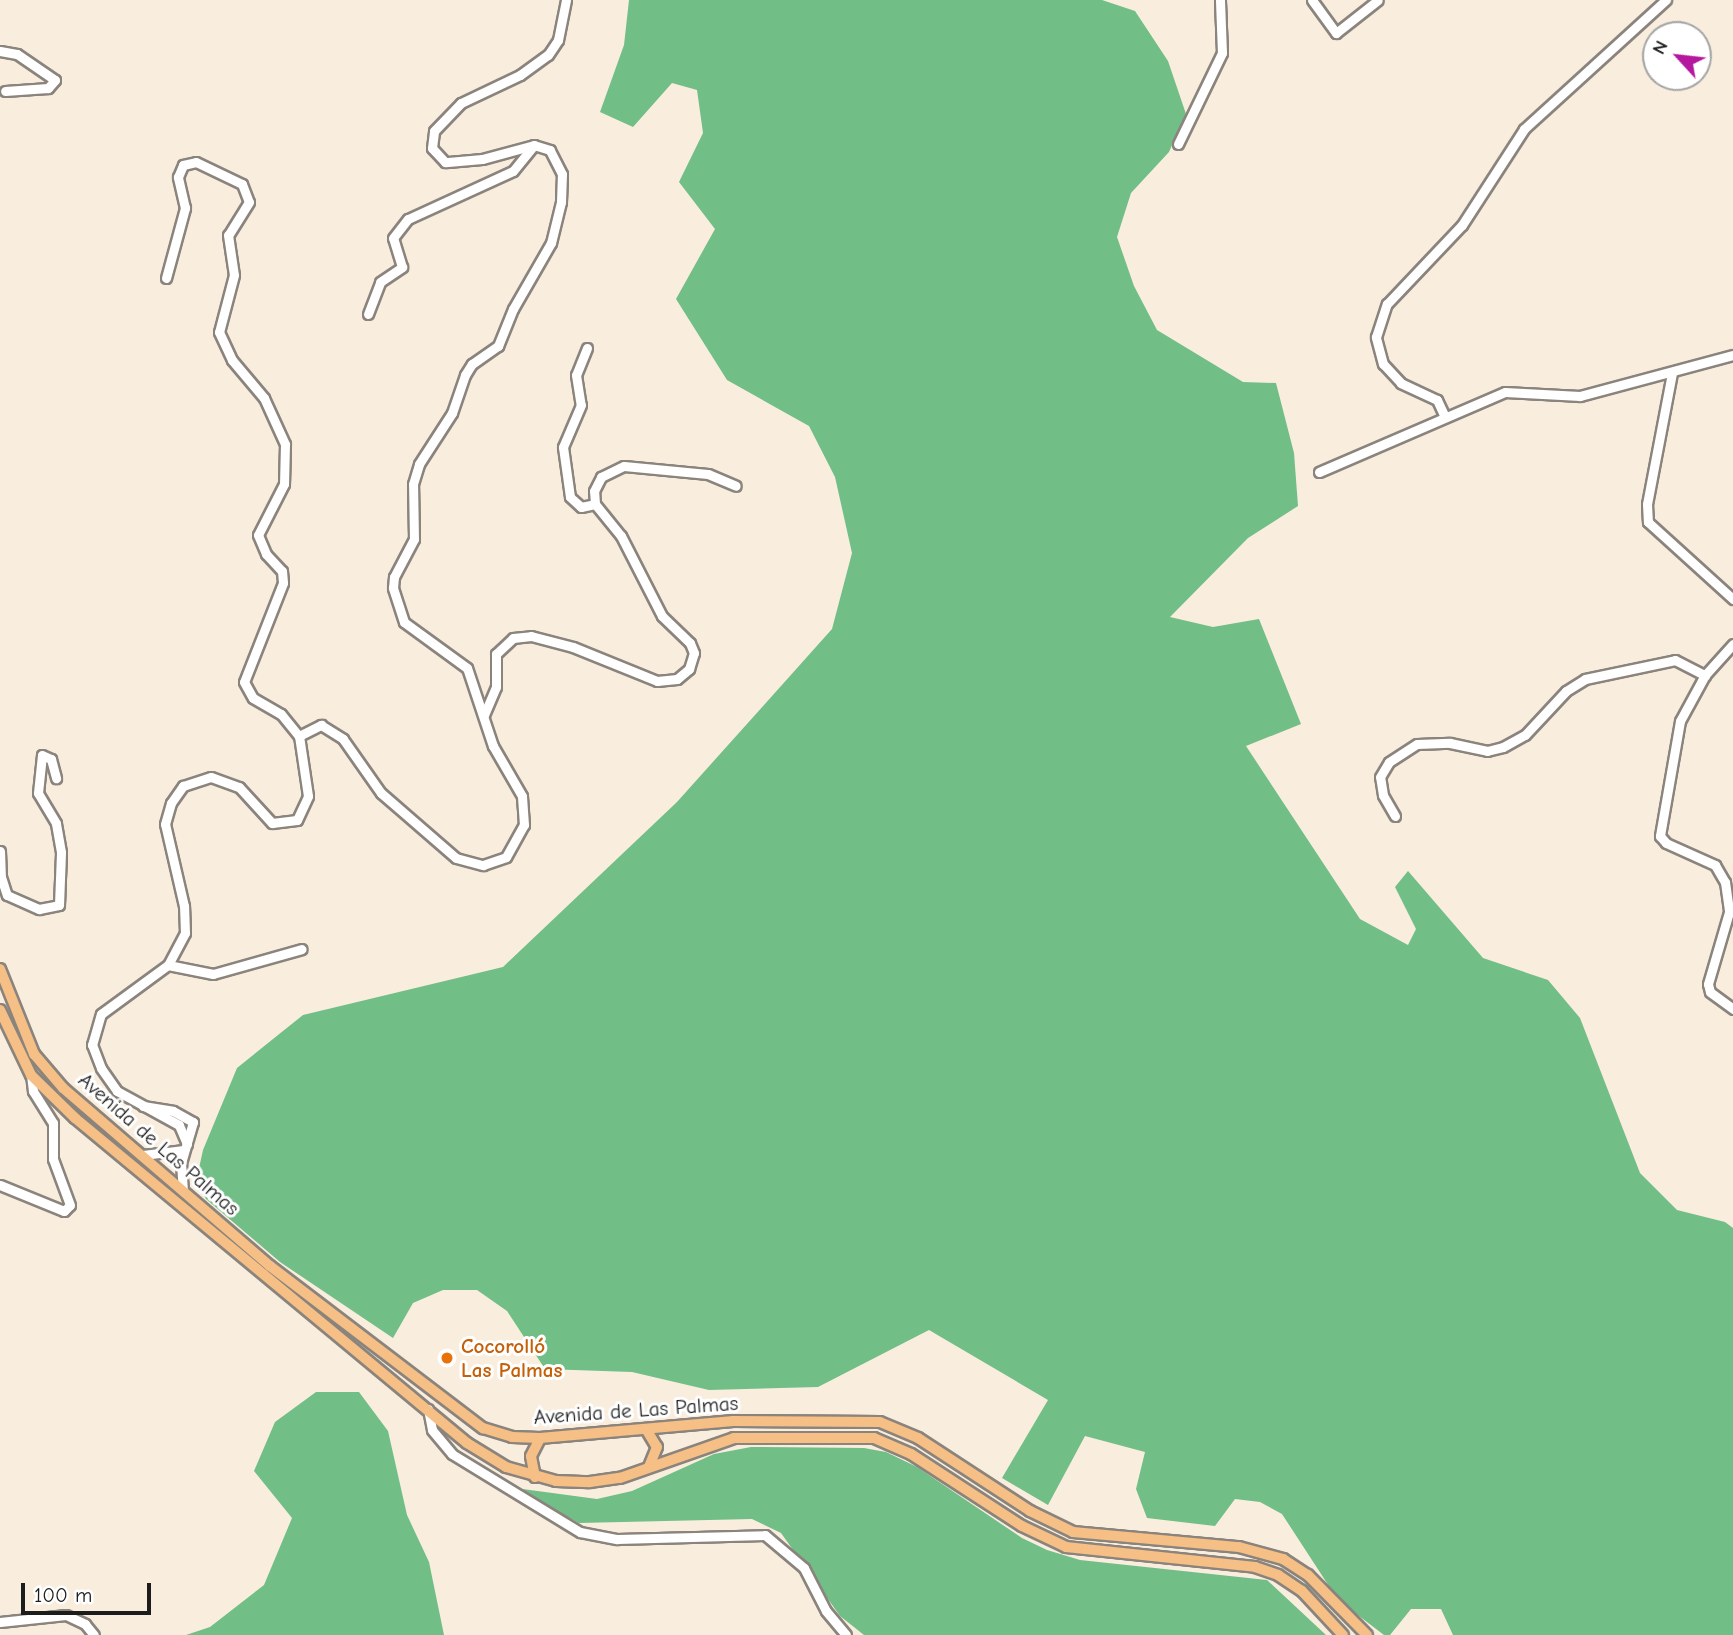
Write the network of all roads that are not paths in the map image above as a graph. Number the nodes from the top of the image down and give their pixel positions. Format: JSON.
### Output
{"nodes":[{"id":1,"x":566,"y":0,"type":"edge"},
{"id":2,"x":1220,"y":0,"type":"edge"},
{"id":3,"x":1312,"y":0,"type":"edge"},
{"id":4,"x":1378,"y":0,"type":"edge"},
{"id":5,"x":1666,"y":0,"type":"edge"},
{"id":6,"x":0,"y":51,"type":"edge"},
{"id":7,"x":5,"y":91,"type":"dead end"},
{"id":8,"x":1178,"y":144,"type":"dead end"},
{"id":9,"x":534,"y":145,"type":"junction"},
{"id":10,"x":166,"y":278,"type":"dead end"},
{"id":11,"x":368,"y":314,"type":"dead end"},
{"id":12,"x":587,"y":348,"type":"dead end"},
{"id":13,"x":1733,"y":355,"type":"edge"},
{"id":14,"x":1672,"y":373,"type":"junction"},
{"id":15,"x":1445,"y":417,"type":"junction"},
{"id":16,"x":1319,"y":472,"type":"dead end"},
{"id":17,"x":736,"y":486,"type":"dead end"},
{"id":18,"x":595,"y":504,"type":"junction"},
{"id":19,"x":1733,"y":599,"type":"edge"},
{"id":20,"x":1733,"y":644,"type":"edge"},
{"id":21,"x":1705,"y":675,"type":"junction"},
{"id":22,"x":484,"y":715,"type":"junction"},
{"id":23,"x":299,"y":736,"type":"junction"},
{"id":24,"x":56,"y":778,"type":"dead end"},
{"id":25,"x":1395,"y":816,"type":"dead end"},
{"id":26,"x":0,"y":851,"type":"edge"},
{"id":27,"x":302,"y":949,"type":"dead end"},
{"id":28,"x":168,"y":965,"type":"junction"},
{"id":29,"x":0,"y":969,"type":"edge"},
{"id":30,"x":1733,"y":1009,"type":"edge"},
{"id":31,"x":0,"y":1010,"type":"edge"},
{"id":32,"x":31,"y":1075,"type":"junction"},
{"id":33,"x":185,"y":1147,"type":"junction"},
{"id":34,"x":143,"y":1155,"type":"junction"},
{"id":35,"x":0,"y":1185,"type":"edge"},
{"id":36,"x":183,"y":1189,"type":"junction"},
{"id":37,"x":427,"y":1406,"type":"junction"},
{"id":38,"x":646,"y":1429,"type":"junction"},
{"id":39,"x":540,"y":1438,"type":"junction"},
{"id":40,"x":649,"y":1467,"type":"junction"},
{"id":41,"x":535,"y":1477,"type":"junction"},
{"id":42,"x":0,"y":1622,"type":"edge"},
{"id":43,"x":93,"y":1635,"type":"edge"},
{"id":44,"x":846,"y":1635,"type":"edge"},
{"id":45,"x":1343,"y":1635,"type":"edge"},
{"id":46,"x":1367,"y":1635,"type":"edge"}],
"edges":[{"from":1,"to":9,"type":"street"},
{"from":2,"to":8,"type":"street"},
{"from":3,"to":4,"type":"street"},
{"from":5,"to":15,"type":"street"},
{"from":6,"to":7,"type":"street"},
{"from":9,"to":11,"type":"street"},
{"from":9,"to":22,"type":"street"},
{"from":10,"to":23,"type":"street"},
{"from":12,"to":18,"type":"street"},
{"from":13,"to":14,"type":"street"},
{"from":14,"to":15,"type":"street"},
{"from":14,"to":19,"type":"street"},
{"from":15,"to":16,"type":"street"},
{"from":17,"to":18,"type":"street"},
{"from":18,"to":22,"type":"street"},
{"from":20,"to":21,"type":"street"},
{"from":21,"to":25,"type":"street"},
{"from":21,"to":30,"type":"street"},
{"from":22,"to":23,"type":"street"},
{"from":23,"to":28,"type":"street"},
{"from":24,"to":26,"type":"street"},
{"from":27,"to":28,"type":"street"},
{"from":28,"to":33,"type":"street"},
{"from":29,"to":34,"type":"main road","name":"Avenida de Las Palmas"},
{"from":31,"to":32,"type":"main road","name":"Avenida de Las Palmas"},
{"from":32,"to":35,"type":"street"},
{"from":32,"to":37,"type":"main road","name":"Avenida de Las Palmas"},
{"from":33,"to":34,"type":"street"},
{"from":33,"to":36,"type":"street"},
{"from":34,"to":36,"type":"main road","name":"Avenida de Las Palmas"},
{"from":36,"to":39,"type":"main road","name":"Avenida de Las Palmas"},
{"from":37,"to":41,"type":"main road","name":"Avenida de Las Palmas"},
{"from":37,"to":44,"type":"street"},
{"from":38,"to":39,"type":"main road","name":"Avenida de Las Palmas"},
{"from":38,"to":40,"type":"main road"},
{"from":38,"to":46,"type":"main road","name":"Avenida de Las Palmas"},
{"from":39,"to":41,"type":"main road"},
{"from":40,"to":41,"type":"main road","name":"Avenida de Las Palmas"},
{"from":40,"to":45,"type":"main road","name":"Avenida de Las Palmas"},
{"from":42,"to":43,"type":"street"}]}
